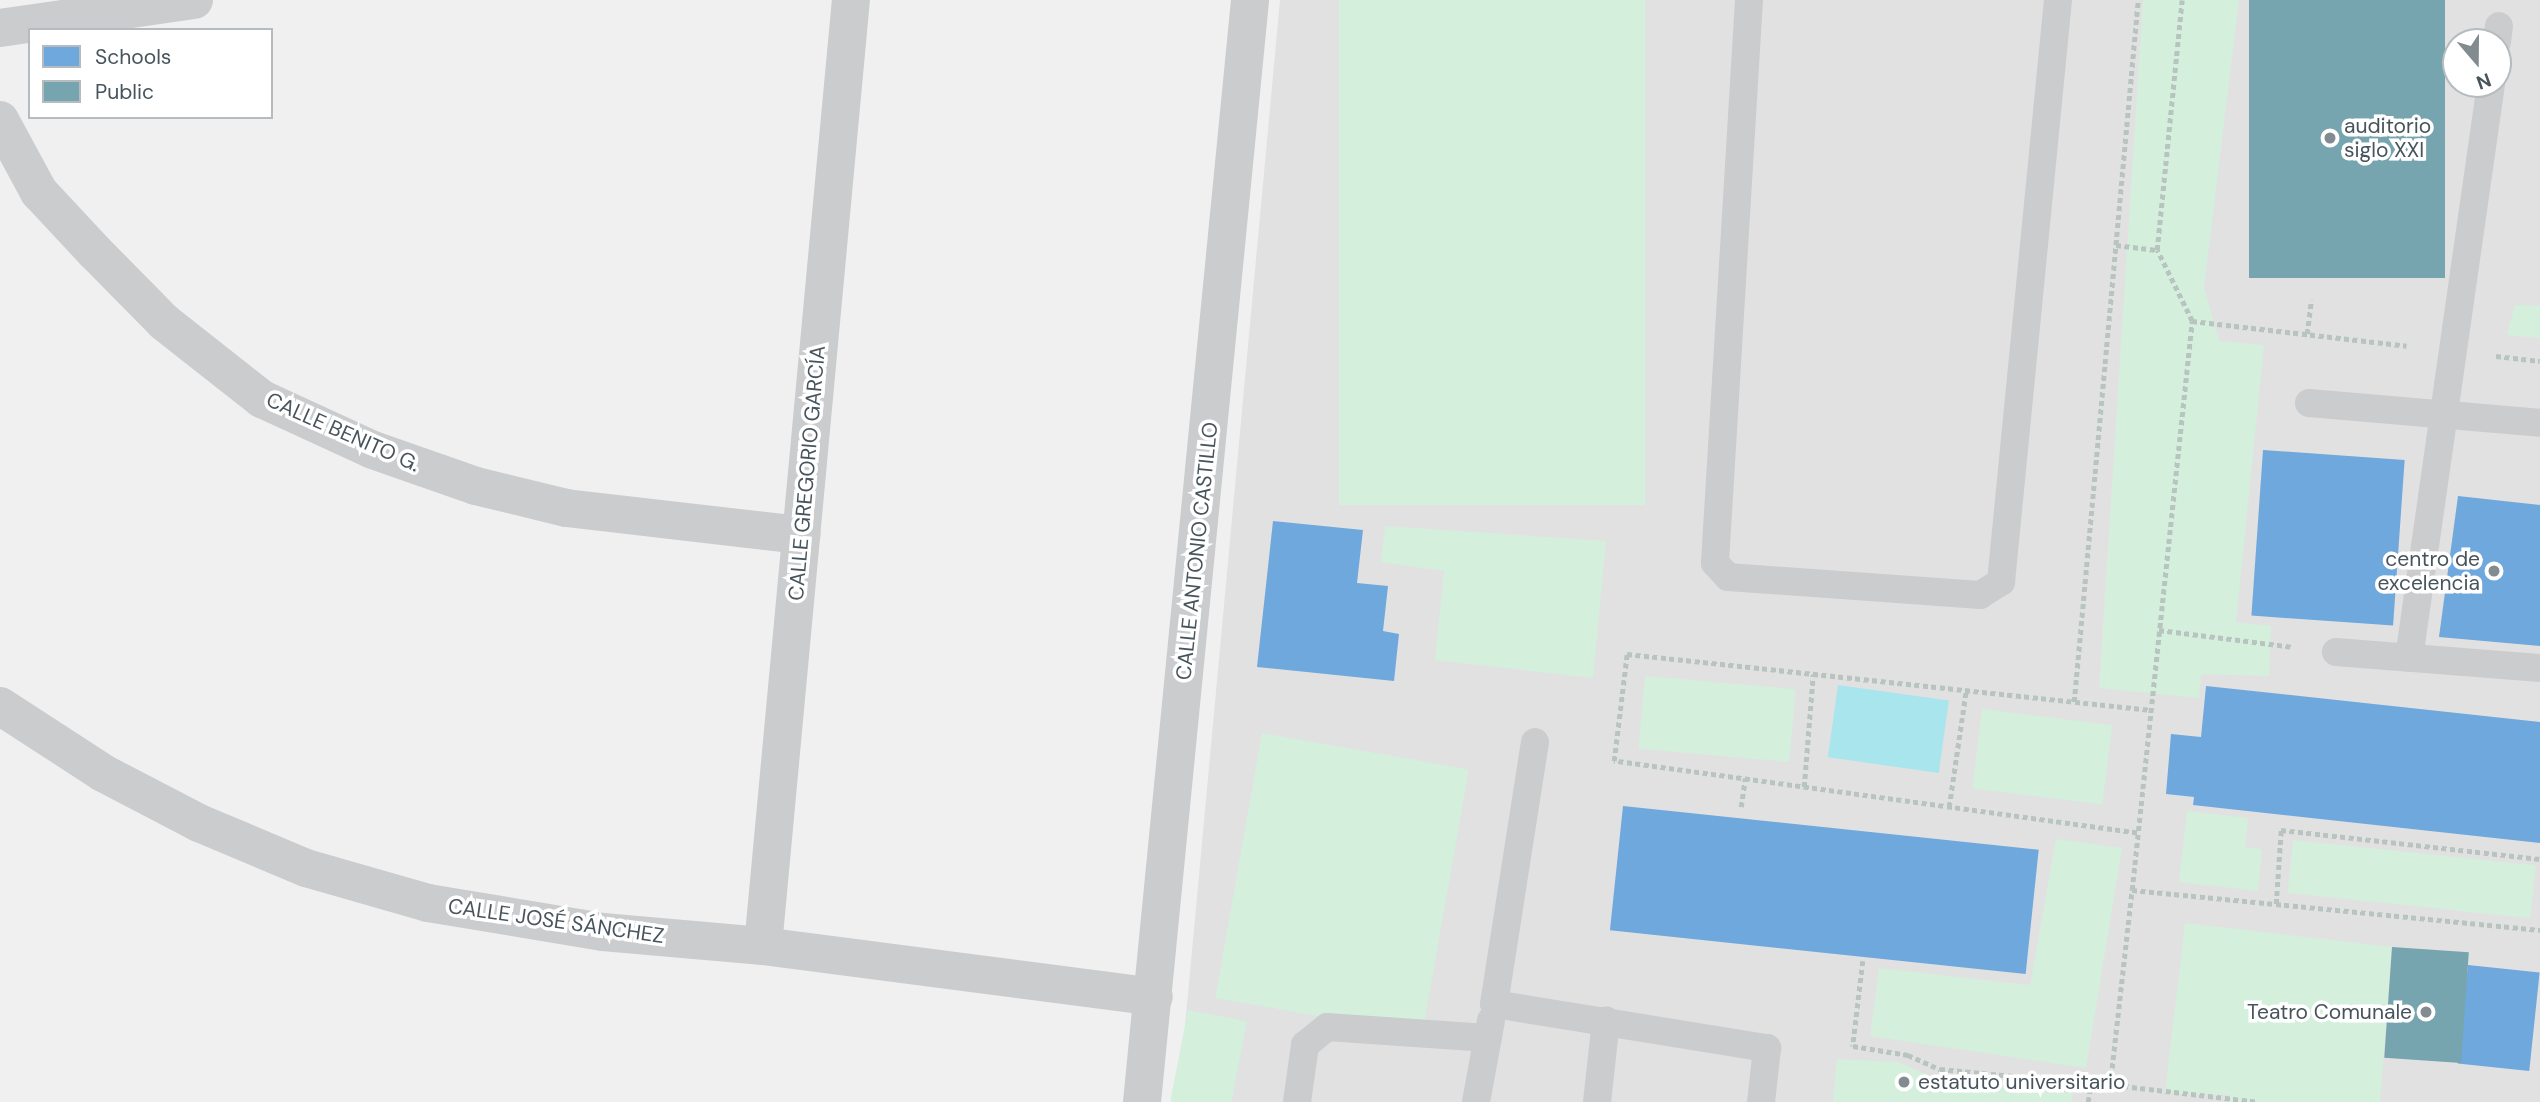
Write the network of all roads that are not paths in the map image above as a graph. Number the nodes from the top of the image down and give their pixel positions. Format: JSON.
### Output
{"nodes":[{"id":1,"x":194,"y":0,"type":"edge"},
{"id":2,"x":851,"y":0,"type":"edge"},
{"id":3,"x":1250,"y":0,"type":"edge"},
{"id":4,"x":1749,"y":0,"type":"edge"},
{"id":5,"x":2058,"y":0,"type":"edge"},
{"id":6,"x":0,"y":28,"type":"edge"},
{"id":7,"x":2489,"y":98,"type":"edge"},
{"id":8,"x":0,"y":120,"type":"edge"},
{"id":9,"x":2309,"y":402,"type":"dead end"},
{"id":10,"x":2444,"y":412,"type":"junction"},
{"id":11,"x":2540,"y":423,"type":"edge"},
{"id":12,"x":801,"y":535,"type":"junction"},
{"id":13,"x":2336,"y":652,"type":"road end"},
{"id":14,"x":2409,"y":658,"type":"junction"},
{"id":15,"x":2540,"y":668,"type":"edge"},
{"id":16,"x":0,"y":706,"type":"edge"},
{"id":17,"x":1535,"y":742,"type":"dead end"},
{"id":18,"x":764,"y":946,"type":"junction"},
{"id":19,"x":1154,"y":997,"type":"junction"},
{"id":20,"x":1494,"y":1004,"type":"junction"},
{"id":21,"x":1606,"y":1020,"type":"junction"},
{"id":22,"x":1488,"y":1038,"type":"junction"},
{"id":23,"x":1142,"y":1102,"type":"edge"},
{"id":24,"x":1297,"y":1102,"type":"edge"},
{"id":25,"x":1476,"y":1102,"type":"edge"},
{"id":26,"x":1597,"y":1102,"type":"edge"},
{"id":27,"x":1761,"y":1102,"type":"edge"}],
"edges":[{"from":1,"to":6,"type":"street"},
{"from":2,"to":12,"type":"street","name":"CALLE GREGORIO GARCÍA"},
{"from":3,"to":19,"type":"street","name":"CALLE ANTONIO CASTILLO"},
{"from":4,"to":5,"type":"lane"},
{"from":7,"to":10,"type":"lane"},
{"from":8,"to":12,"type":"street","name":"CALLE BENITO G."},
{"from":9,"to":10,"type":"lane"},
{"from":10,"to":11,"type":"lane"},
{"from":10,"to":14,"type":"lane"},
{"from":12,"to":18,"type":"street","name":"CALLE GREGORIO GARCÍA"},
{"from":13,"to":14,"type":"lane"},
{"from":14,"to":15,"type":"lane"},
{"from":16,"to":18,"type":"street","name":"CALLE JOSÉ SÁNCHEZ"},
{"from":17,"to":20,"type":"lane"},
{"from":18,"to":19,"type":"street","name":"CALLE JOSÉ SÁNCHEZ"},
{"from":19,"to":23,"type":"street","name":"CALLE ANTONIO CASTILLO"},
{"from":20,"to":21,"type":"lane"},
{"from":20,"to":22,"type":"lane"},
{"from":21,"to":26,"type":"lane"},
{"from":21,"to":27,"type":"lane"},
{"from":22,"to":24,"type":"lane"},
{"from":22,"to":25,"type":"lane"}]}
